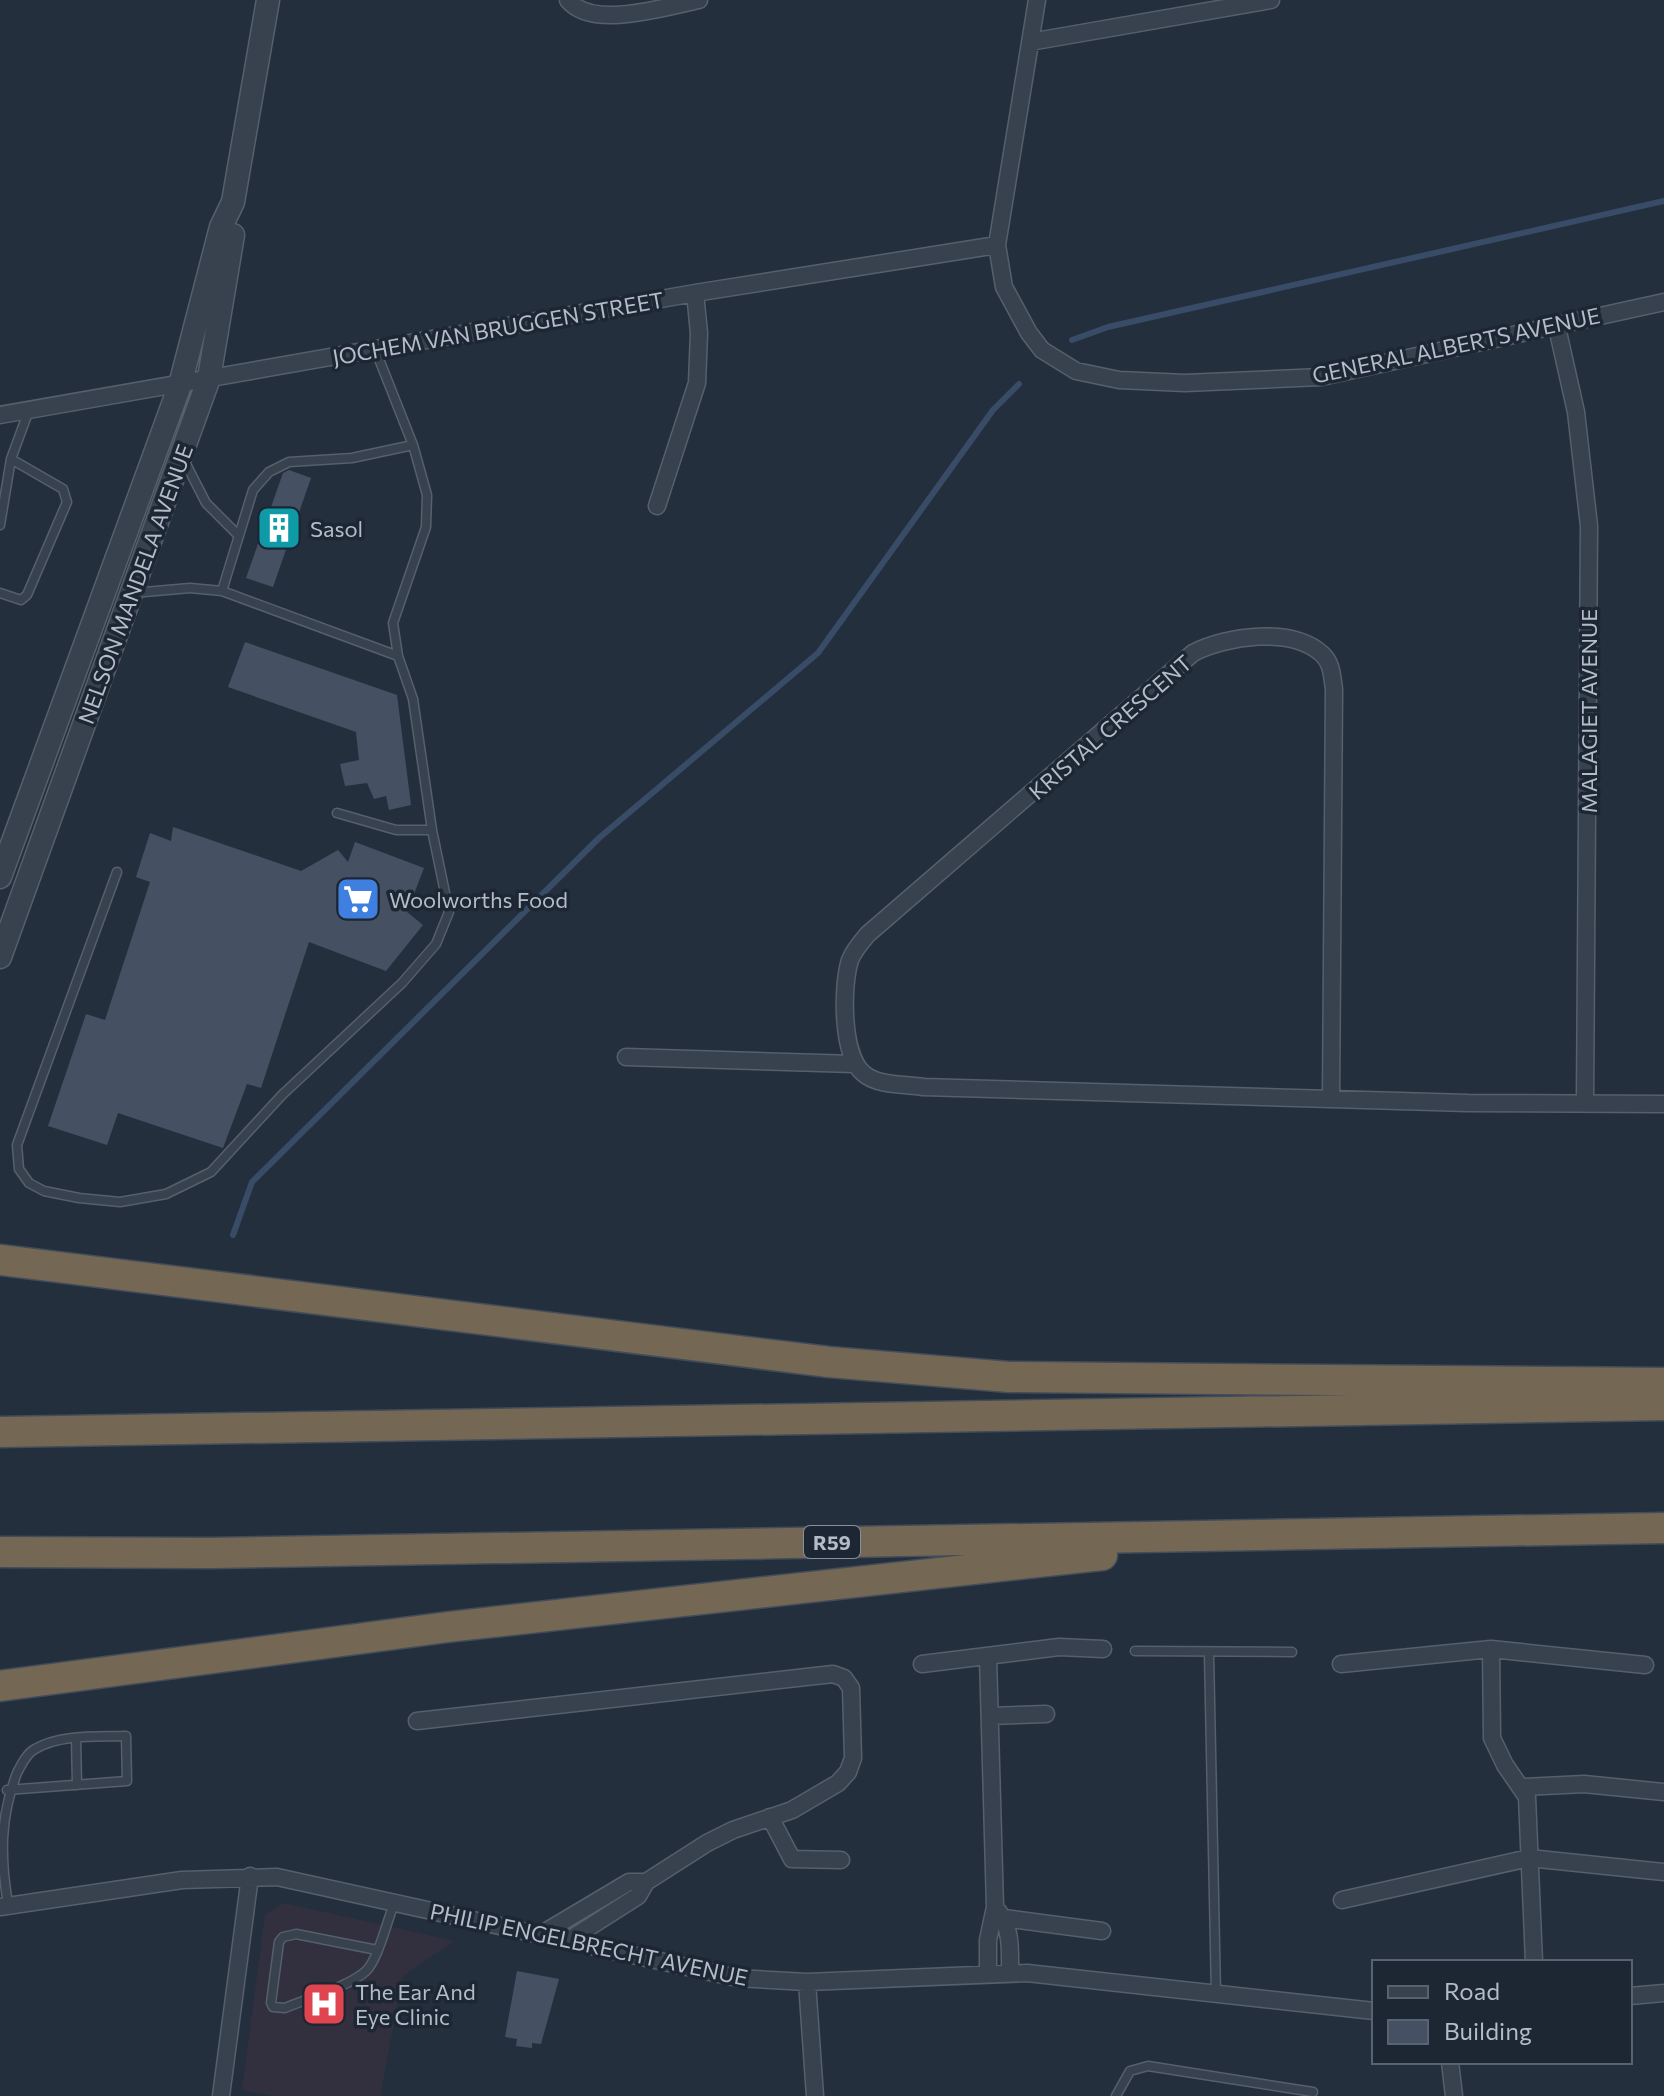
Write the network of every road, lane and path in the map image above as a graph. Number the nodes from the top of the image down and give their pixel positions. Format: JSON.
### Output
{"nodes":[{"id":1,"x":268,"y":0,"type":"edge"},
{"id":2,"x":568,"y":0,"type":"edge"},
{"id":3,"x":699,"y":0,"type":"edge"},
{"id":4,"x":1037,"y":0,"type":"edge"},
{"id":5,"x":1271,"y":0,"type":"edge"},
{"id":6,"x":1030,"y":42,"type":"junction"},
{"id":7,"x":233,"y":202,"type":"junction"},
{"id":8,"x":997,"y":245,"type":"junction"},
{"id":9,"x":695,"y":293,"type":"junction"},
{"id":10,"x":1664,"y":302,"type":"edge"},
{"id":11,"x":1556,"y":323,"type":"junction"},
{"id":12,"x":375,"y":348,"type":"junction"},
{"id":13,"x":209,"y":378,"type":"junction"},
{"id":14,"x":180,"y":385,"type":"junction"},
{"id":15,"x":30,"y":410,"type":"junction"},
{"id":16,"x":0,"y":415,"type":"edge"},
{"id":17,"x":413,"y":445,"type":"junction"},
{"id":18,"x":182,"y":456,"type":"junction"},
{"id":19,"x":11,"y":459,"type":"junction"},
{"id":20,"x":657,"y":506,"type":"dead end"},
{"id":21,"x":0,"y":525,"type":"edge"},
{"id":22,"x":238,"y":535,"type":"junction"},
{"id":23,"x":222,"y":591,"type":"junction"},
{"id":24,"x":0,"y":593,"type":"edge"},
{"id":25,"x":132,"y":593,"type":"junction"},
{"id":26,"x":398,"y":656,"type":"junction"},
{"id":27,"x":337,"y":813,"type":"dead end"},
{"id":28,"x":432,"y":830,"type":"junction"},
{"id":29,"x":117,"y":872,"type":"dead end"},
{"id":30,"x":0,"y":877,"type":"edge"},
{"id":31,"x":0,"y":957,"type":"edge"},
{"id":32,"x":626,"y":1057,"type":"dead end"},
{"id":33,"x":854,"y":1064,"type":"junction"},
{"id":34,"x":1331,"y":1099,"type":"junction"},
{"id":35,"x":1585,"y":1103,"type":"junction"},
{"id":36,"x":1664,"y":1104,"type":"edge"},
{"id":37,"x":0,"y":1260,"type":"edge"},
{"id":38,"x":1664,"y":1383,"type":"edge"},
{"id":39,"x":1664,"y":1405,"type":"edge"},
{"id":40,"x":0,"y":1432,"type":"edge"},
{"id":41,"x":1664,"y":1528,"type":"edge"},
{"id":42,"x":1198,"y":1537,"type":"junction"},
{"id":43,"x":0,"y":1552,"type":"edge"},
{"id":44,"x":1103,"y":1649,"type":"dead end"},
{"id":45,"x":1491,"y":1649,"type":"junction"},
{"id":46,"x":1135,"y":1651,"type":"dead end"},
{"id":47,"x":1292,"y":1652,"type":"dead end"},
{"id":48,"x":1209,"y":1653,"type":"junction"},
{"id":49,"x":988,"y":1657,"type":"junction"},
{"id":50,"x":922,"y":1664,"type":"dead end"},
{"id":51,"x":1341,"y":1664,"type":"dead end"},
{"id":52,"x":1645,"y":1665,"type":"dead end"},
{"id":53,"x":0,"y":1686,"type":"edge"},
{"id":54,"x":1046,"y":1714,"type":"dead end"},
{"id":55,"x":990,"y":1716,"type":"junction"},
{"id":56,"x":417,"y":1721,"type":"dead end"},
{"id":57,"x":76,"y":1738,"type":"junction"},
{"id":58,"x":77,"y":1785,"type":"junction"},
{"id":59,"x":1522,"y":1787,"type":"junction"},
{"id":60,"x":7,"y":1790,"type":"junction"},
{"id":61,"x":1664,"y":1792,"type":"edge"},
{"id":62,"x":770,"y":1817,"type":"junction"},
{"id":63,"x":1529,"y":1858,"type":"junction"},
{"id":64,"x":841,"y":1860,"type":"dead end"},
{"id":65,"x":1664,"y":1872,"type":"edge"},
{"id":66,"x":250,"y":1876,"type":"junction"},
{"id":67,"x":646,"y":1882,"type":"junction"},
{"id":68,"x":1342,"y":1900,"type":"dead end"},
{"id":69,"x":395,"y":1901,"type":"junction"},
{"id":70,"x":4,"y":1905,"type":"edge"},
{"id":71,"x":999,"y":1912,"type":"junction"},
{"id":72,"x":1102,"y":1931,"type":"dead end"},
{"id":73,"x":540,"y":1935,"type":"junction"},
{"id":74,"x":569,"y":1940,"type":"junction"},
{"id":75,"x":377,"y":1950,"type":"junction"},
{"id":76,"x":1534,"y":1960,"type":"edge"},
{"id":77,"x":988,"y":1973,"type":"junction"},
{"id":78,"x":1010,"y":1973,"type":"junction"},
{"id":79,"x":807,"y":1982,"type":"junction"},
{"id":80,"x":1664,"y":1993,"type":"edge"},
{"id":81,"x":1216,"y":1995,"type":"junction"},
{"id":82,"x":1632,"y":1996,"type":"edge"},
{"id":83,"x":1372,"y":2011,"type":"edge"},
{"id":84,"x":1450,"y":2064,"type":"edge"},
{"id":85,"x":1313,"y":2092,"type":"dead end"},
{"id":86,"x":221,"y":2096,"type":"edge"},
{"id":87,"x":815,"y":2096,"type":"edge"},
{"id":88,"x":1116,"y":2096,"type":"edge"},
{"id":89,"x":1454,"y":2096,"type":"edge"}],
"edges":[{"from":1,"to":7,"type":"street","name":"NELSON MANDELA AVENUE"},
{"from":2,"to":3,"type":"street"},
{"from":4,"to":6,"type":"street"},
{"from":5,"to":6,"type":"street"},
{"from":6,"to":8,"type":"street"},
{"from":7,"to":13,"type":"street","name":"NELSON MANDELA AVENUE"},
{"from":7,"to":14,"type":"street","name":"NELSON MANDELA AVENUE"},
{"from":8,"to":9,"type":"street","name":"JOCHEM VAN BRUGGEN STREET"},
{"from":8,"to":11,"type":"street","name":"GENERAL ALBERTS AVENUE"},
{"from":9,"to":12,"type":"street","name":"JOCHEM VAN BRUGGEN STREET"},
{"from":9,"to":20,"type":"street"},
{"from":10,"to":11,"type":"street","name":"GENERAL ALBERTS AVENUE"},
{"from":11,"to":35,"type":"street","name":"MALAGIET AVENUE"},
{"from":12,"to":13,"type":"street","name":"JOCHEM VAN BRUGGEN STREET"},
{"from":12,"to":17,"type":"lane"},
{"from":13,"to":14,"type":"street","name":"JOCHEM VAN BRUGGEN STREET"},
{"from":13,"to":18,"type":"street","name":"NELSON MANDELA AVENUE"},
{"from":14,"to":15,"type":"street","name":"JOCHEM VAN BRUGGEN STREET"},
{"from":14,"to":30,"type":"street","name":"NELSON MANDELA AVENUE"},
{"from":15,"to":16,"type":"street","name":"JOCHEM VAN BRUGGEN STREET"},
{"from":15,"to":19,"type":"lane"},
{"from":17,"to":22,"type":"lane"},
{"from":17,"to":26,"type":"lane"},
{"from":18,"to":22,"type":"lane"},
{"from":18,"to":25,"type":"street","name":"NELSON MANDELA AVENUE"},
{"from":19,"to":21,"type":"lane"},
{"from":19,"to":24,"type":"lane"},
{"from":22,"to":23,"type":"lane"},
{"from":23,"to":25,"type":"lane"},
{"from":23,"to":26,"type":"lane"},
{"from":25,"to":31,"type":"street","name":"NELSON MANDELA AVENUE"},
{"from":26,"to":28,"type":"lane"},
{"from":27,"to":28,"type":"lane"},
{"from":28,"to":29,"type":"lane"},
{"from":32,"to":33,"type":"street"},
{"from":33,"to":34,"type":"street"},
{"from":33,"to":34,"type":"street","name":"KRISTAL CRESCENT"},
{"from":34,"to":35,"type":"street"},
{"from":35,"to":36,"type":"street"},
{"from":37,"to":38,"type":"highway"},
{"from":39,"to":40,"type":"highway"},
{"from":41,"to":42,"type":"highway","number":"R59"},
{"from":42,"to":43,"type":"highway","number":"R59"},
{"from":42,"to":53,"type":"highway"},
{"from":44,"to":49,"type":"street"},
{"from":45,"to":51,"type":"street"},
{"from":45,"to":52,"type":"street"},
{"from":45,"to":59,"type":"street"},
{"from":46,"to":48,"type":"lane"},
{"from":47,"to":48,"type":"lane"},
{"from":48,"to":81,"type":"lane"},
{"from":49,"to":50,"type":"street"},
{"from":49,"to":55,"type":"street"},
{"from":54,"to":55,"type":"street"},
{"from":55,"to":71,"type":"street"},
{"from":56,"to":62,"type":"street"},
{"from":57,"to":58,"type":"lane"},
{"from":57,"to":58,"type":"lane"},
{"from":57,"to":60,"type":"lane"},
{"from":58,"to":60,"type":"lane"},
{"from":59,"to":61,"type":"street"},
{"from":59,"to":63,"type":"street"},
{"from":60,"to":70,"type":"lane"},
{"from":62,"to":64,"type":"street"},
{"from":62,"to":67,"type":"street"},
{"from":63,"to":65,"type":"street"},
{"from":63,"to":68,"type":"street"},
{"from":63,"to":76,"type":"street"},
{"from":66,"to":69,"type":"street","name":"PHILIP ENGELBRECHT AVENUE"},
{"from":66,"to":70,"type":"street","name":"PHILIP ENGELBRECHT AVENUE"},
{"from":66,"to":86,"type":"street"},
{"from":67,"to":73,"type":"street"},
{"from":67,"to":74,"type":"street"},
{"from":69,"to":73,"type":"street","name":"PHILIP ENGELBRECHT AVENUE"},
{"from":69,"to":75,"type":"lane"},
{"from":71,"to":72,"type":"street"},
{"from":71,"to":77,"type":"street"},
{"from":71,"to":78,"type":"street"},
{"from":73,"to":74,"type":"street","name":"PHILIP ENGELBRECHT AVENUE"},
{"from":74,"to":79,"type":"street","name":"PHILIP ENGELBRECHT AVENUE"},
{"from":75,"to":75,"type":"lane"},
{"from":77,"to":78,"type":"street","name":"PHILIP ENGELBRECHT AVENUE"},
{"from":77,"to":79,"type":"street","name":"PHILIP ENGELBRECHT AVENUE"},
{"from":78,"to":81,"type":"street","name":"PHILIP ENGELBRECHT AVENUE"},
{"from":79,"to":87,"type":"street"},
{"from":80,"to":82,"type":"street"},
{"from":81,"to":83,"type":"street","name":"PHILIP ENGELBRECHT AVENUE"},
{"from":84,"to":89,"type":"street"},
{"from":85,"to":88,"type":"lane"}]}
